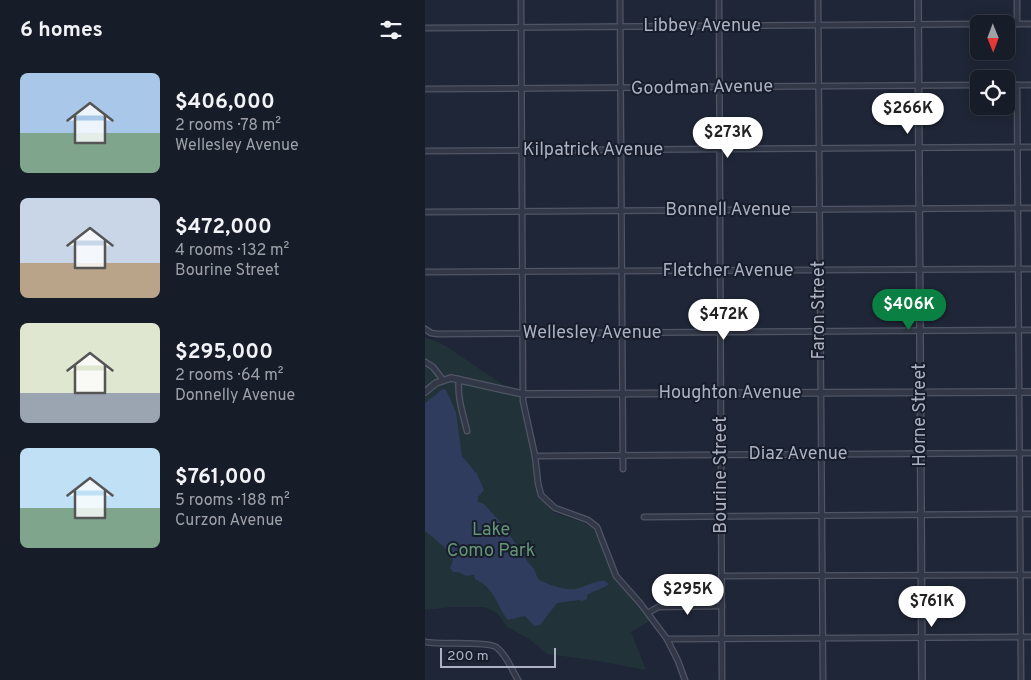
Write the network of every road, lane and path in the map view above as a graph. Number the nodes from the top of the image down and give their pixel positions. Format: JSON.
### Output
{"nodes":[{"id":1,"x":521,"y":0,"type":"edge"},
{"id":2,"x":621,"y":0,"type":"edge"},
{"id":3,"x":719,"y":0,"type":"edge"},
{"id":4,"x":818,"y":0,"type":"edge"},
{"id":5,"x":918,"y":0,"type":"edge"},
{"id":6,"x":1017,"y":0,"type":"edge"},
{"id":7,"x":970,"y":24,"type":"edge"},
{"id":8,"x":1017,"y":24,"type":"joint"},
{"id":9,"x":1031,"y":24,"type":"edge"},
{"id":10,"x":918,"y":25,"type":"junction"},
{"id":11,"x":719,"y":26,"type":"junction"},
{"id":12,"x":818,"y":26,"type":"junction"},
{"id":13,"x":620,"y":27,"type":"junction"},
{"id":14,"x":425,"y":28,"type":"edge"},
{"id":15,"x":522,"y":28,"type":"junction"},
{"id":16,"x":970,"y":85,"type":"edge"},
{"id":17,"x":1017,"y":85,"type":"joint"},
{"id":18,"x":1031,"y":85,"type":"edge"},
{"id":19,"x":918,"y":86,"type":"junction"},
{"id":20,"x":719,"y":87,"type":"junction"},
{"id":21,"x":818,"y":87,"type":"junction"},
{"id":22,"x":621,"y":88,"type":"junction"},
{"id":23,"x":425,"y":89,"type":"edge"},
{"id":24,"x":522,"y":89,"type":"junction"},
{"id":25,"x":1017,"y":147,"type":"junction"},
{"id":26,"x":1031,"y":147,"type":"edge"},
{"id":27,"x":819,"y":148,"type":"junction"},
{"id":28,"x":919,"y":148,"type":"junction"},
{"id":29,"x":720,"y":149,"type":"junction"},
{"id":30,"x":521,"y":150,"type":"junction"},
{"id":31,"x":621,"y":150,"type":"junction"},
{"id":32,"x":425,"y":151,"type":"edge"},
{"id":33,"x":1017,"y":208,"type":"junction"},
{"id":34,"x":1031,"y":208,"type":"edge"},
{"id":35,"x":819,"y":209,"type":"junction"},
{"id":36,"x":919,"y":209,"type":"junction"},
{"id":37,"x":621,"y":210,"type":"junction"},
{"id":38,"x":720,"y":210,"type":"junction"},
{"id":39,"x":522,"y":211,"type":"junction"},
{"id":40,"x":425,"y":212,"type":"edge"},
{"id":41,"x":819,"y":270,"type":"junction"},
{"id":42,"x":919,"y":270,"type":"junction"},
{"id":43,"x":1018,"y":270,"type":"junction"},
{"id":44,"x":1031,"y":270,"type":"edge"},
{"id":45,"x":720,"y":271,"type":"junction"},
{"id":46,"x":425,"y":272,"type":"edge"},
{"id":47,"x":523,"y":272,"type":"junction"},
{"id":48,"x":622,"y":272,"type":"junction"},
{"id":49,"x":425,"y":329,"type":"edge"},
{"id":50,"x":1018,"y":330,"type":"junction"},
{"id":51,"x":1031,"y":330,"type":"edge"},
{"id":52,"x":819,"y":331,"type":"junction"},
{"id":53,"x":920,"y":331,"type":"junction"},
{"id":54,"x":622,"y":332,"type":"junction"},
{"id":55,"x":721,"y":332,"type":"junction"},
{"id":56,"x":523,"y":333,"type":"junction"},
{"id":57,"x":425,"y":362,"type":"edge"},
{"id":58,"x":459,"y":379,"type":"junction"},
{"id":59,"x":443,"y":380,"type":"junction"},
{"id":60,"x":425,"y":392,"type":"edge"},
{"id":61,"x":920,"y":392,"type":"junction"},
{"id":62,"x":1019,"y":392,"type":"junction"},
{"id":63,"x":1031,"y":392,"type":"edge"},
{"id":64,"x":721,"y":393,"type":"junction"},
{"id":65,"x":820,"y":393,"type":"junction"},
{"id":66,"x":523,"y":394,"type":"junction"},
{"id":67,"x":623,"y":394,"type":"junction"},
{"id":68,"x":467,"y":432,"type":"dead end"},
{"id":69,"x":1019,"y":453,"type":"junction"},
{"id":70,"x":1031,"y":453,"type":"edge"},
{"id":71,"x":721,"y":454,"type":"junction"},
{"id":72,"x":820,"y":454,"type":"junction"},
{"id":73,"x":921,"y":454,"type":"junction"},
{"id":74,"x":623,"y":455,"type":"junction"},
{"id":75,"x":535,"y":456,"type":"junction"},
{"id":76,"x":623,"y":469,"type":"dead end"},
{"id":77,"x":921,"y":514,"type":"junction"},
{"id":78,"x":1019,"y":514,"type":"junction"},
{"id":79,"x":1031,"y":514,"type":"edge"},
{"id":80,"x":722,"y":516,"type":"junction"},
{"id":81,"x":821,"y":516,"type":"junction"},
{"id":82,"x":644,"y":517,"type":"dead end"},
{"id":83,"x":921,"y":575,"type":"junction"},
{"id":84,"x":1020,"y":575,"type":"junction"},
{"id":85,"x":1031,"y":575,"type":"edge"},
{"id":86,"x":722,"y":576,"type":"junction"},
{"id":87,"x":821,"y":576,"type":"junction"},
{"id":88,"x":722,"y":606,"type":"junction"},
{"id":89,"x":648,"y":613,"type":"junction"},
{"id":90,"x":1020,"y":636,"type":"junction"},
{"id":91,"x":922,"y":637,"type":"junction"},
{"id":92,"x":1031,"y":637,"type":"edge"},
{"id":93,"x":821,"y":638,"type":"junction"},
{"id":94,"x":667,"y":639,"type":"junction"},
{"id":95,"x":722,"y":639,"type":"junction"},
{"id":96,"x":425,"y":642,"type":"edge"},
{"id":97,"x":518,"y":680,"type":"edge"},
{"id":98,"x":685,"y":680,"type":"edge"},
{"id":99,"x":723,"y":680,"type":"edge"},
{"id":100,"x":823,"y":680,"type":"edge"},
{"id":101,"x":922,"y":680,"type":"edge"},
{"id":102,"x":1021,"y":680,"type":"edge"}],
"edges":[{"from":1,"to":15,"type":"street"},
{"from":2,"to":13,"type":"street"},
{"from":3,"to":11,"type":"street","name":"Bourine Street"},
{"from":4,"to":12,"type":"street","name":"Faron Street"},
{"from":5,"to":10,"type":"street","name":"Horne Street"},
{"from":6,"to":8,"type":"street"},
{"from":7,"to":10,"type":"street","name":"Libbey Avenue"},
{"from":8,"to":9,"type":"street"},
{"from":10,"to":12,"type":"street","name":"Libbey Avenue"},
{"from":10,"to":19,"type":"street","name":"Horne Street"},
{"from":11,"to":12,"type":"street","name":"Libbey Avenue"},
{"from":11,"to":13,"type":"street","name":"Libbey Avenue"},
{"from":11,"to":20,"type":"street","name":"Bourine Street"},
{"from":12,"to":21,"type":"street","name":"Faron Street"},
{"from":13,"to":15,"type":"street","name":"Libbey Avenue"},
{"from":13,"to":22,"type":"street"},
{"from":14,"to":15,"type":"street","name":"Libbey Avenue"},
{"from":15,"to":24,"type":"street"},
{"from":16,"to":19,"type":"street","name":"Goodman Avenue"},
{"from":17,"to":18,"type":"street"},
{"from":17,"to":25,"type":"street"},
{"from":19,"to":21,"type":"street","name":"Goodman Avenue"},
{"from":19,"to":28,"type":"street","name":"Horne Street"},
{"from":20,"to":21,"type":"street","name":"Goodman Avenue"},
{"from":20,"to":22,"type":"street","name":"Goodman Avenue"},
{"from":20,"to":29,"type":"street","name":"Bourine Street"},
{"from":21,"to":27,"type":"street","name":"Faron Street"},
{"from":22,"to":24,"type":"street","name":"Goodman Avenue"},
{"from":22,"to":31,"type":"street"},
{"from":23,"to":24,"type":"street","name":"Goodman Avenue"},
{"from":24,"to":30,"type":"street"},
{"from":25,"to":26,"type":"street","name":"Kilpatrick Avenue"},
{"from":25,"to":28,"type":"street","name":"Kilpatrick Avenue"},
{"from":25,"to":33,"type":"street"},
{"from":27,"to":28,"type":"street","name":"Kilpatrick Avenue"},
{"from":27,"to":29,"type":"street","name":"Kilpatrick Avenue"},
{"from":27,"to":35,"type":"street","name":"Faron Street"},
{"from":28,"to":36,"type":"street","name":"Horne Street"},
{"from":29,"to":31,"type":"street","name":"Kilpatrick Avenue"},
{"from":29,"to":38,"type":"street","name":"Bourine Street"},
{"from":30,"to":31,"type":"street","name":"Kilpatrick Avenue"},
{"from":30,"to":32,"type":"street","name":"Kilpatrick Avenue"},
{"from":30,"to":39,"type":"street"},
{"from":31,"to":37,"type":"street"},
{"from":33,"to":34,"type":"street","name":"Bonnell Avenue"},
{"from":33,"to":36,"type":"street","name":"Bonnell Avenue"},
{"from":33,"to":43,"type":"street"},
{"from":35,"to":36,"type":"street","name":"Bonnell Avenue"},
{"from":35,"to":38,"type":"street","name":"Bonnell Avenue"},
{"from":35,"to":41,"type":"street","name":"Faron Street"},
{"from":36,"to":42,"type":"street","name":"Horne Street"},
{"from":37,"to":38,"type":"street","name":"Bonnell Avenue"},
{"from":37,"to":39,"type":"street","name":"Bonnell Avenue"},
{"from":37,"to":48,"type":"street"},
{"from":38,"to":45,"type":"street","name":"Bourine Street"},
{"from":39,"to":40,"type":"street","name":"Bonnell Avenue"},
{"from":39,"to":47,"type":"street"},
{"from":41,"to":42,"type":"street","name":"Fletcher Avenue"},
{"from":41,"to":45,"type":"street","name":"Fletcher Avenue"},
{"from":41,"to":52,"type":"street","name":"Faron Street"},
{"from":42,"to":43,"type":"street","name":"Fletcher Avenue"},
{"from":42,"to":53,"type":"street","name":"Horne Street"},
{"from":43,"to":44,"type":"street","name":"Fletcher Avenue"},
{"from":43,"to":50,"type":"street"},
{"from":45,"to":48,"type":"street","name":"Fletcher Avenue"},
{"from":45,"to":55,"type":"street","name":"Bourine Street"},
{"from":46,"to":47,"type":"street","name":"Fletcher Avenue"},
{"from":47,"to":48,"type":"street","name":"Fletcher Avenue"},
{"from":47,"to":56,"type":"street"},
{"from":48,"to":54,"type":"street"},
{"from":49,"to":56,"type":"street","name":"Wellesley Avenue"},
{"from":50,"to":51,"type":"street","name":"Wellesley Avenue"},
{"from":50,"to":53,"type":"street","name":"Wellesley Avenue"},
{"from":50,"to":62,"type":"street"},
{"from":52,"to":53,"type":"street","name":"Wellesley Avenue"},
{"from":52,"to":55,"type":"street","name":"Wellesley Avenue"},
{"from":52,"to":65,"type":"street","name":"Faron Street"},
{"from":53,"to":61,"type":"street","name":"Horne Street"},
{"from":54,"to":55,"type":"street","name":"Wellesley Avenue"},
{"from":54,"to":56,"type":"street","name":"Wellesley Avenue"},
{"from":54,"to":67,"type":"street"},
{"from":55,"to":64,"type":"street","name":"Bourine Street"},
{"from":56,"to":66,"type":"street"},
{"from":57,"to":59,"type":"street"},
{"from":58,"to":59,"type":"street","name":"Houghton Avenue"},
{"from":58,"to":66,"type":"street","name":"Houghton Avenue"},
{"from":58,"to":68,"type":"street"},
{"from":59,"to":60,"type":"street","name":"Houghton Avenue"},
{"from":61,"to":62,"type":"street","name":"Houghton Avenue"},
{"from":61,"to":65,"type":"street","name":"Houghton Avenue"},
{"from":61,"to":73,"type":"street","name":"Horne Street"},
{"from":62,"to":63,"type":"street","name":"Houghton Avenue"},
{"from":62,"to":69,"type":"street"},
{"from":64,"to":65,"type":"street","name":"Houghton Avenue"},
{"from":64,"to":67,"type":"street","name":"Houghton Avenue"},
{"from":64,"to":71,"type":"street","name":"Bourine Street"},
{"from":65,"to":72,"type":"street","name":"Faron Street"},
{"from":66,"to":67,"type":"street","name":"Houghton Avenue"},
{"from":66,"to":75,"type":"street"},
{"from":67,"to":74,"type":"street"},
{"from":69,"to":70,"type":"street","name":"Diaz Avenue"},
{"from":69,"to":73,"type":"street","name":"Diaz Avenue"},
{"from":69,"to":78,"type":"street"},
{"from":71,"to":72,"type":"street","name":"Diaz Avenue"},
{"from":71,"to":74,"type":"street","name":"Diaz Avenue"},
{"from":71,"to":80,"type":"street","name":"Bourine Street"},
{"from":72,"to":73,"type":"street","name":"Diaz Avenue"},
{"from":72,"to":81,"type":"street","name":"Faron Street"},
{"from":73,"to":77,"type":"street","name":"Horne Street"},
{"from":74,"to":75,"type":"street","name":"Diaz Avenue"},
{"from":74,"to":76,"type":"street"},
{"from":75,"to":89,"type":"street"},
{"from":77,"to":78,"type":"street"},
{"from":77,"to":81,"type":"street"},
{"from":77,"to":83,"type":"street","name":"Horne Street"},
{"from":78,"to":79,"type":"street"},
{"from":78,"to":84,"type":"street"},
{"from":80,"to":81,"type":"street"},
{"from":80,"to":82,"type":"street"},
{"from":80,"to":86,"type":"street","name":"Bourine Street"},
{"from":81,"to":87,"type":"street","name":"Faron Street"},
{"from":83,"to":84,"type":"street"},
{"from":83,"to":87,"type":"street"},
{"from":83,"to":91,"type":"street","name":"Horne Street"},
{"from":84,"to":85,"type":"street"},
{"from":84,"to":90,"type":"street"},
{"from":86,"to":87,"type":"street"},
{"from":86,"to":88,"type":"street","name":"Bourine Street"},
{"from":87,"to":93,"type":"street","name":"Faron Street"},
{"from":88,"to":89,"type":"street"},
{"from":88,"to":95,"type":"street","name":"Bourine Street"},
{"from":89,"to":94,"type":"street"},
{"from":90,"to":91,"type":"street"},
{"from":90,"to":92,"type":"street"},
{"from":90,"to":102,"type":"street"},
{"from":91,"to":93,"type":"street"},
{"from":91,"to":101,"type":"street","name":"Horne Street"},
{"from":93,"to":95,"type":"street"},
{"from":93,"to":100,"type":"street","name":"Faron Street"},
{"from":94,"to":95,"type":"street"},
{"from":94,"to":98,"type":"street"},
{"from":95,"to":99,"type":"street","name":"Bourine Street"},
{"from":96,"to":97,"type":"street"}]}
